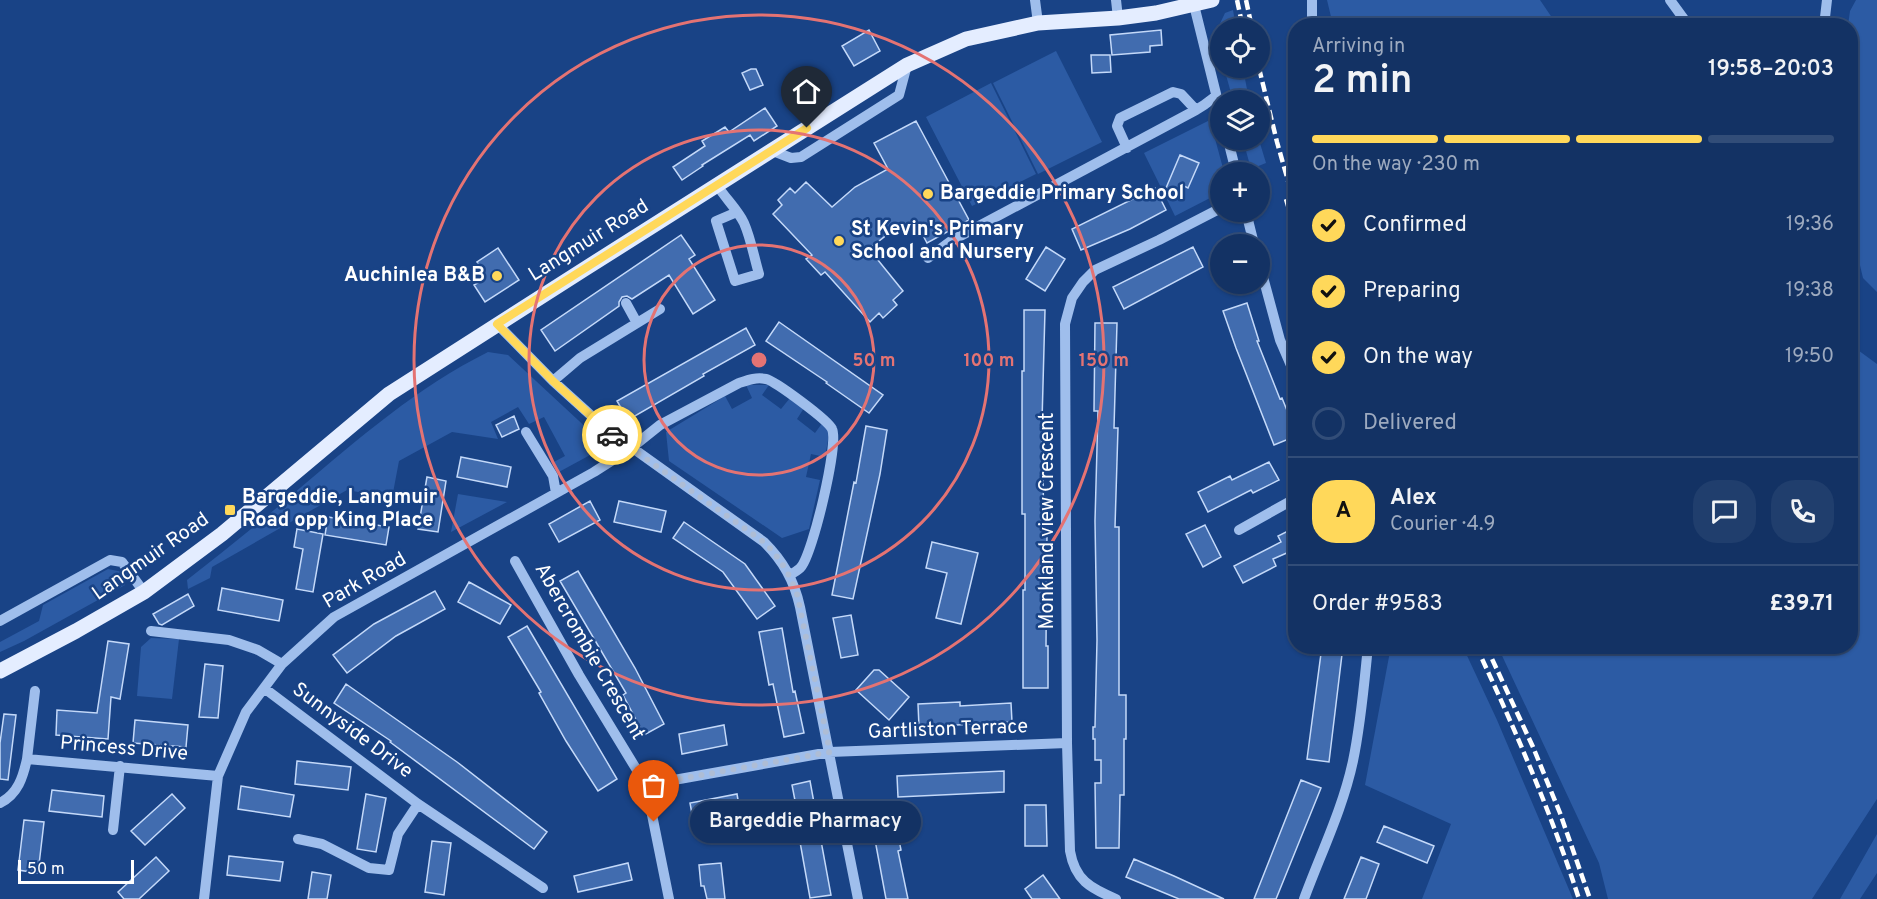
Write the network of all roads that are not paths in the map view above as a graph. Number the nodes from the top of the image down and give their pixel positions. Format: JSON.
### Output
{"nodes":[{"id":1,"x":1035,"y":0,"type":"edge"},
{"id":2,"x":1116,"y":0,"type":"edge"},
{"id":3,"x":1212,"y":0,"type":"edge"},
{"id":4,"x":1312,"y":0,"type":"edge"},
{"id":5,"x":1670,"y":0,"type":"edge"},
{"id":6,"x":1827,"y":0,"type":"edge"},
{"id":7,"x":1194,"y":6,"type":"junction"},
{"id":8,"x":1118,"y":18,"type":"junction"},
{"id":9,"x":1312,"y":18,"type":"edge"},
{"id":10,"x":1683,"y":18,"type":"edge"},
{"id":11,"x":1825,"y":18,"type":"edge"},
{"id":12,"x":1038,"y":23,"type":"junction"},
{"id":13,"x":908,"y":65,"type":"junction"},
{"id":14,"x":1215,"y":90,"type":"edge"},
{"id":15,"x":1210,"y":100,"type":"edge"},
{"id":16,"x":1196,"y":110,"type":"junction"},
{"id":17,"x":1127,"y":148,"type":"junction"},
{"id":18,"x":773,"y":151,"type":"junction"},
{"id":19,"x":717,"y":185,"type":"junction"},
{"id":20,"x":737,"y":212,"type":"junction"},
{"id":21,"x":1210,"y":214,"type":"edge"},
{"id":22,"x":928,"y":258,"type":"dead end"},
{"id":23,"x":1268,"y":294,"type":"edge"},
{"id":24,"x":626,"y":303,"type":"dead end"},
{"id":25,"x":660,"y":309,"type":"dead end"},
{"id":26,"x":638,"y":323,"type":"junction"},
{"id":27,"x":497,"y":324,"type":"junction"},
{"id":28,"x":1288,"y":358,"type":"edge"},
{"id":29,"x":553,"y":381,"type":"junction"},
{"id":30,"x":526,"y":432,"type":"dead end"},
{"id":31,"x":630,"y":449,"type":"junction"},
{"id":32,"x":556,"y":493,"type":"junction"},
{"id":33,"x":1288,"y":502,"type":"edge"},
{"id":34,"x":1239,"y":530,"type":"dead end"},
{"id":35,"x":515,"y":561,"type":"dead end"},
{"id":36,"x":790,"y":575,"type":"junction"},
{"id":37,"x":144,"y":592,"type":"junction"},
{"id":38,"x":0,"y":621,"type":"edge"},
{"id":39,"x":151,"y":631,"type":"dead end"},
{"id":40,"x":1367,"y":654,"type":"edge"},
{"id":41,"x":282,"y":664,"type":"junction"},
{"id":42,"x":5,"y":667,"type":"edge"},
{"id":43,"x":264,"y":688,"type":"junction"},
{"id":44,"x":35,"y":691,"type":"dead end"},
{"id":45,"x":1067,"y":743,"type":"junction"},
{"id":46,"x":830,"y":752,"type":"junction"},
{"id":47,"x":27,"y":759,"type":"junction"},
{"id":48,"x":120,"y":766,"type":"junction"},
{"id":49,"x":218,"y":776,"type":"junction"},
{"id":50,"x":646,"y":785,"type":"junction"},
{"id":51,"x":0,"y":803,"type":"edge"},
{"id":52,"x":418,"y":804,"type":"junction"},
{"id":53,"x":113,"y":830,"type":"dead end"},
{"id":54,"x":298,"y":839,"type":"dead end"},
{"id":55,"x":543,"y":888,"type":"dead end"},
{"id":56,"x":204,"y":899,"type":"edge"},
{"id":57,"x":669,"y":899,"type":"edge"},
{"id":58,"x":858,"y":899,"type":"edge"},
{"id":59,"x":1116,"y":899,"type":"edge"},
{"id":60,"x":1304,"y":899,"type":"edge"}],
"edges":[{"from":1,"to":12,"type":"street"},
{"from":2,"to":8,"type":"street"},
{"from":3,"to":7,"type":"main road","name":"Langmuir Road"},
{"from":4,"to":9,"type":"street"},
{"from":5,"to":10,"type":"street"},
{"from":6,"to":11,"type":"street"},
{"from":7,"to":8,"type":"main road","name":"Langmuir Road"},
{"from":7,"to":14,"type":"street"},
{"from":8,"to":12,"type":"main road","name":"Langmuir Road"},
{"from":12,"to":13,"type":"main road","name":"Langmuir Road"},
{"from":13,"to":18,"type":"main road","name":"Langmuir Road"},
{"from":13,"to":18,"type":"street"},
{"from":15,"to":16,"type":"street"},
{"from":16,"to":17,"type":"street"},
{"from":16,"to":17,"type":"street"},
{"from":17,"to":22,"type":"street"},
{"from":18,"to":19,"type":"main road","name":"Langmuir Road"},
{"from":19,"to":20,"type":"street"},
{"from":19,"to":27,"type":"main road","name":"Langmuir Road"},
{"from":20,"to":20,"type":"street"},
{"from":21,"to":45,"type":"street","name":"Monkland view Crescent"},
{"from":23,"to":28,"type":"street"},
{"from":24,"to":26,"type":"street"},
{"from":25,"to":26,"type":"street"},
{"from":26,"to":29,"type":"street"},
{"from":27,"to":29,"type":"street"},
{"from":27,"to":37,"type":"main road","name":"Langmuir Road"},
{"from":29,"to":31,"type":"street"},
{"from":30,"to":32,"type":"street"},
{"from":31,"to":32,"type":"street","name":"Park Road"},
{"from":31,"to":36,"type":"street"},
{"from":31,"to":36,"type":"street","name":"Park Road"},
{"from":32,"to":41,"type":"street","name":"Park Road"},
{"from":33,"to":34,"type":"street"},
{"from":35,"to":50,"type":"street","name":"Abercrombie Crescent"},
{"from":36,"to":46,"type":"street"},
{"from":37,"to":38,"type":"street"},
{"from":37,"to":42,"type":"main road","name":"Langmuir Road"},
{"from":39,"to":41,"type":"street"},
{"from":40,"to":60,"type":"street"},
{"from":41,"to":43,"type":"street","name":"Park Road"},
{"from":43,"to":49,"type":"street","name":"Park Road"},
{"from":43,"to":52,"type":"street","name":"Sunnyside Drive"},
{"from":44,"to":47,"type":"street"},
{"from":45,"to":46,"type":"street","name":"Gartliston Terrace"},
{"from":45,"to":59,"type":"street","name":"Monkland view Crescent"},
{"from":46,"to":50,"type":"street","name":"Gartliston Terrace"},
{"from":46,"to":58,"type":"street"},
{"from":47,"to":48,"type":"street","name":"Princess Drive"},
{"from":47,"to":51,"type":"street"},
{"from":48,"to":49,"type":"street","name":"Princess Drive"},
{"from":48,"to":53,"type":"street"},
{"from":49,"to":56,"type":"street","name":"Park Road"},
{"from":50,"to":57,"type":"street","name":"Abercrombie Crescent"},
{"from":52,"to":54,"type":"street","name":"Sunnyside Drive"},
{"from":52,"to":55,"type":"street","name":"Sunnyside Drive"}]}
